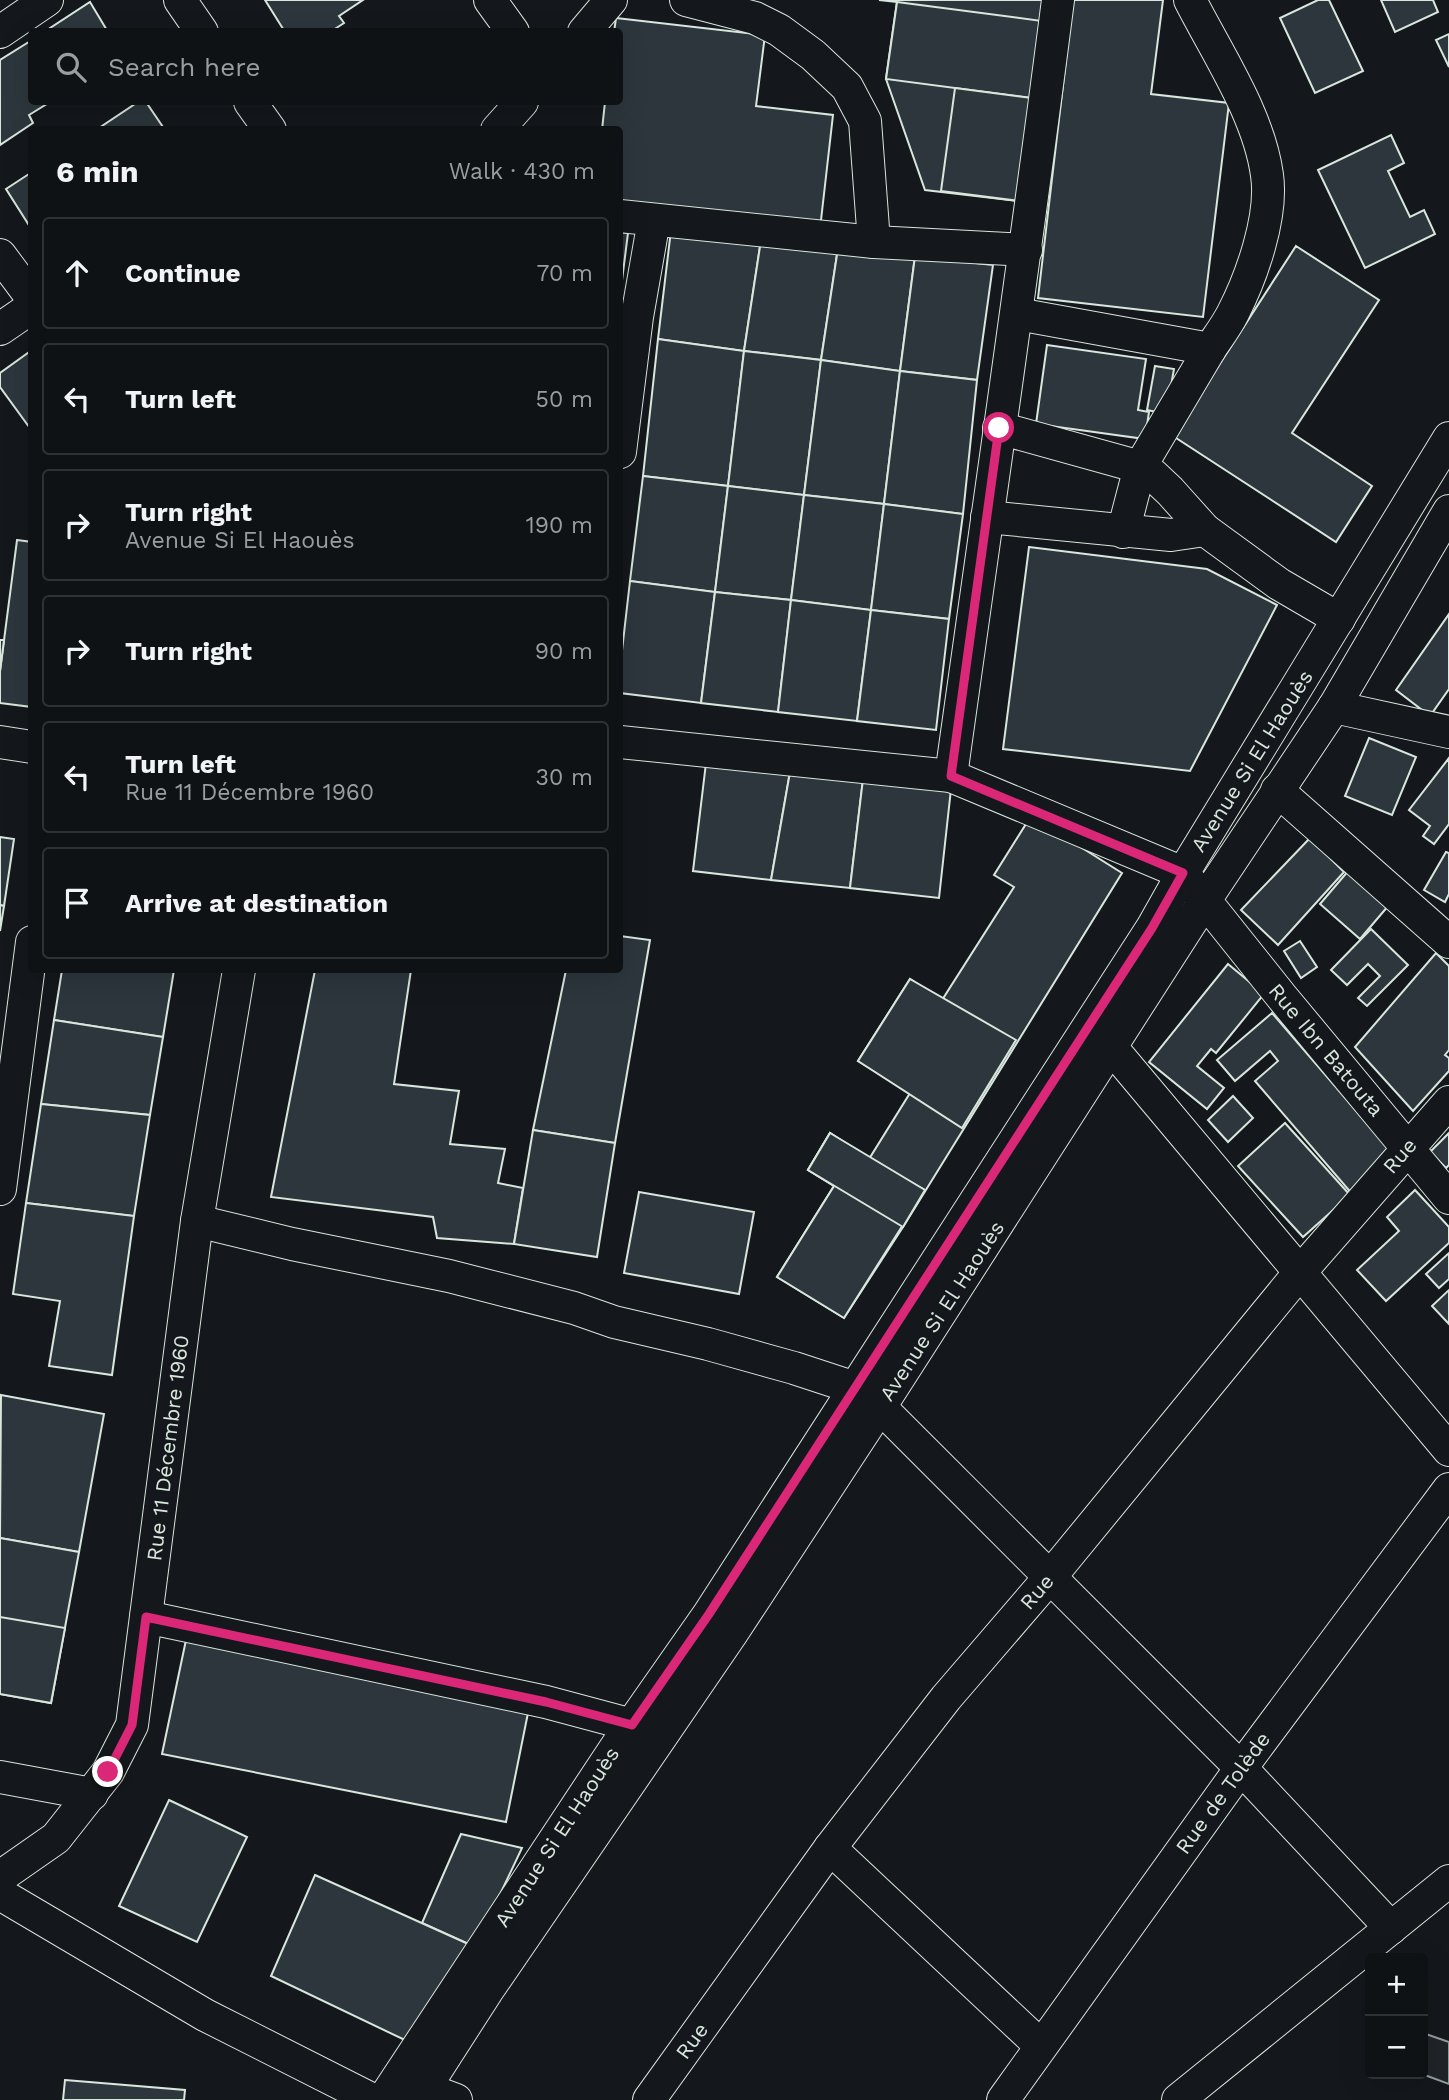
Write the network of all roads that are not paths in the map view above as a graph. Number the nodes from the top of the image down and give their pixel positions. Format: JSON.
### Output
{"nodes":[{"id":1,"x":47,"y":0,"type":"edge"},
{"id":2,"x":180,"y":0,"type":"edge"},
{"id":3,"x":490,"y":0,"type":"edge"},
{"id":4,"x":611,"y":0,"type":"edge"},
{"id":5,"x":685,"y":0,"type":"edge"},
{"id":6,"x":1059,"y":0,"type":"edge"},
{"id":7,"x":1190,"y":0,"type":"edge"},
{"id":8,"x":199,"y":28,"type":"edge"},
{"id":9,"x":510,"y":28,"type":"edge"},
{"id":10,"x":587,"y":28,"type":"edge"},
{"id":11,"x":0,"y":32,"type":"edge"},
{"id":12,"x":519,"y":105,"type":"edge"},
{"id":13,"x":501,"y":126,"type":"edge"},
{"id":14,"x":623,"y":216,"type":"edge"},
{"id":15,"x":653,"y":220,"type":"junction"},
{"id":16,"x":874,"y":242,"type":"junction"},
{"id":17,"x":1026,"y":250,"type":"junction"},
{"id":18,"x":0,"y":255,"type":"edge"},
{"id":19,"x":28,"y":294,"type":"edge"},
{"id":20,"x":28,"y":310,"type":"edge"},
{"id":21,"x":1017,"y":314,"type":"junction"},
{"id":22,"x":0,"y":329,"type":"edge"},
{"id":23,"x":1210,"y":349,"type":"junction"},
{"id":24,"x":623,"y":428,"type":"edge"},
{"id":25,"x":999,"y":428,"type":"junction"},
{"id":26,"x":1449,"y":438,"type":"edge"},
{"id":27,"x":1140,"y":467,"type":"junction"},
{"id":28,"x":1449,"y":511,"type":"edge"},
{"id":29,"x":987,"y":517,"type":"junction"},
{"id":30,"x":1205,"y":530,"type":"junction"},
{"id":31,"x":1123,"y":532,"type":"junction"},
{"id":32,"x":1339,"y":619,"type":"junction"},
{"id":33,"x":1334,"y":707,"type":"junction"},
{"id":34,"x":1449,"y":732,"type":"edge"},
{"id":35,"x":0,"y":742,"type":"edge"},
{"id":36,"x":623,"y":742,"type":"edge"},
{"id":37,"x":28,"y":746,"type":"edge"},
{"id":38,"x":951,"y":776,"type":"junction"},
{"id":39,"x":1277,"y":790,"type":"junction"},
{"id":40,"x":1183,"y":873,"type":"junction"},
{"id":41,"x":1205,"y":900,"type":"junction"},
{"id":42,"x":1449,"y":942,"type":"edge"},
{"id":43,"x":28,"y":973,"type":"edge"},
{"id":44,"x":238,"y":973,"type":"edge"},
{"id":45,"x":1111,"y":1047,"type":"junction"},
{"id":46,"x":1449,"y":1102,"type":"edge"},
{"id":47,"x":1407,"y":1147,"type":"junction"},
{"id":48,"x":0,"y":1189,"type":"edge"},
{"id":49,"x":1449,"y":1198,"type":"edge"},
{"id":50,"x":197,"y":1222,"type":"junction"},
{"id":51,"x":1301,"y":1271,"type":"junction"},
{"id":52,"x":868,"y":1397,"type":"junction"},
{"id":53,"x":1449,"y":1450,"type":"edge"},
{"id":54,"x":1449,"y":1489,"type":"edge"},
{"id":55,"x":1050,"y":1577,"type":"junction"},
{"id":56,"x":146,"y":1617,"type":"junction"},
{"id":57,"x":632,"y":1725,"type":"junction"},
{"id":58,"x":1241,"y":1768,"type":"junction"},
{"id":59,"x":0,"y":1777,"type":"edge"},
{"id":60,"x":92,"y":1794,"type":"junction"},
{"id":61,"x":830,"y":1848,"type":"junction"},
{"id":62,"x":0,"y":1877,"type":"edge"},
{"id":63,"x":1449,"y":1881,"type":"edge"},
{"id":64,"x":0,"y":1894,"type":"edge"},
{"id":65,"x":1391,"y":1928,"type":"junction"},
{"id":66,"x":1041,"y":2046,"type":"junction"},
{"id":67,"x":420,"y":2094,"type":"edge"},
{"id":68,"x":373,"y":2100,"type":"edge"},
{"id":69,"x":383,"y":2100,"type":"edge"},
{"id":70,"x":456,"y":2100,"type":"edge"},
{"id":71,"x":649,"y":2100,"type":"edge"},
{"id":72,"x":1003,"y":2100,"type":"edge"},
{"id":73,"x":1178,"y":2100,"type":"edge"}],
"edges":[{"from":1,"to":11,"type":"street"},
{"from":2,"to":8,"type":"street"},
{"from":3,"to":9,"type":"street"},
{"from":4,"to":10,"type":"street"},
{"from":5,"to":16,"type":"street"},
{"from":6,"to":17,"type":"street"},
{"from":7,"to":23,"type":"street"},
{"from":12,"to":13,"type":"street"},
{"from":14,"to":15,"type":"street"},
{"from":15,"to":16,"type":"street"},
{"from":15,"to":24,"type":"street"},
{"from":16,"to":17,"type":"street"},
{"from":17,"to":21,"type":"street"},
{"from":18,"to":19,"type":"street"},
{"from":20,"to":22,"type":"street"},
{"from":21,"to":23,"type":"street"},
{"from":21,"to":25,"type":"street"},
{"from":23,"to":27,"type":"street"},
{"from":25,"to":27,"type":"street"},
{"from":25,"to":29,"type":"street"},
{"from":26,"to":32,"type":"street","name":"Avenue Si El Haouès"},
{"from":27,"to":30,"type":"street"},
{"from":27,"to":31,"type":"street"},
{"from":28,"to":33,"type":"street","name":"Avenue Si El Haouès"},
{"from":29,"to":31,"type":"street"},
{"from":29,"to":38,"type":"street"},
{"from":30,"to":31,"type":"street"},
{"from":30,"to":32,"type":"street"},
{"from":32,"to":40,"type":"street","name":"Avenue Si El Haouès"},
{"from":33,"to":34,"type":"street"},
{"from":33,"to":39,"type":"street","name":"Avenue Si El Haouès"},
{"from":35,"to":37,"type":"street"},
{"from":36,"to":38,"type":"street"},
{"from":38,"to":40,"type":"street"},
{"from":39,"to":41,"type":"street","name":"Avenue Si El Haouès"},
{"from":39,"to":42,"type":"street"},
{"from":40,"to":41,"type":"street","name":"Rue Ibn Batouta"},
{"from":40,"to":52,"type":"street","name":"Avenue Si El Haouès"},
{"from":41,"to":45,"type":"street","name":"Avenue Si El Haouès"},
{"from":41,"to":47,"type":"street","name":"Rue Ibn Batouta"},
{"from":43,"to":48,"type":"street"},
{"from":44,"to":50,"type":"street","name":"Rue 11 Décembre 1960"},
{"from":45,"to":51,"type":"street"},
{"from":45,"to":52,"type":"street","name":"Avenue Si El Haouès"},
{"from":46,"to":47,"type":"street","name":"Rue"},
{"from":47,"to":49,"type":"street","name":"Rue Ibn Batouta"},
{"from":47,"to":51,"type":"street","name":"Rue"},
{"from":50,"to":52,"type":"street"},
{"from":50,"to":56,"type":"street","name":"Rue 11 Décembre 1960"},
{"from":51,"to":53,"type":"street"},
{"from":51,"to":55,"type":"street","name":"Rue"},
{"from":52,"to":55,"type":"street"},
{"from":52,"to":57,"type":"street","name":"Avenue Si El Haouès"},
{"from":52,"to":67,"type":"street","name":"Avenue Si El Haouès"},
{"from":54,"to":58,"type":"street","name":"Rue de Tolède"},
{"from":55,"to":58,"type":"street"},
{"from":55,"to":61,"type":"street","name":"Rue"},
{"from":56,"to":57,"type":"street"},
{"from":56,"to":60,"type":"street","name":"Rue 11 Décembre 1960"},
{"from":57,"to":69,"type":"street","name":"Avenue Si El Haouès"},
{"from":58,"to":65,"type":"street"},
{"from":58,"to":66,"type":"street","name":"Rue de Tolède"},
{"from":59,"to":60,"type":"street"},
{"from":60,"to":62,"type":"street","name":"Rue 11 Décembre 1960"},
{"from":61,"to":66,"type":"street"},
{"from":61,"to":71,"type":"street","name":"Rue"},
{"from":63,"to":65,"type":"street"},
{"from":64,"to":68,"type":"street"},
{"from":65,"to":73,"type":"street"},
{"from":66,"to":72,"type":"street","name":"Rue de Tolède"},
{"from":67,"to":70,"type":"street"}]}
